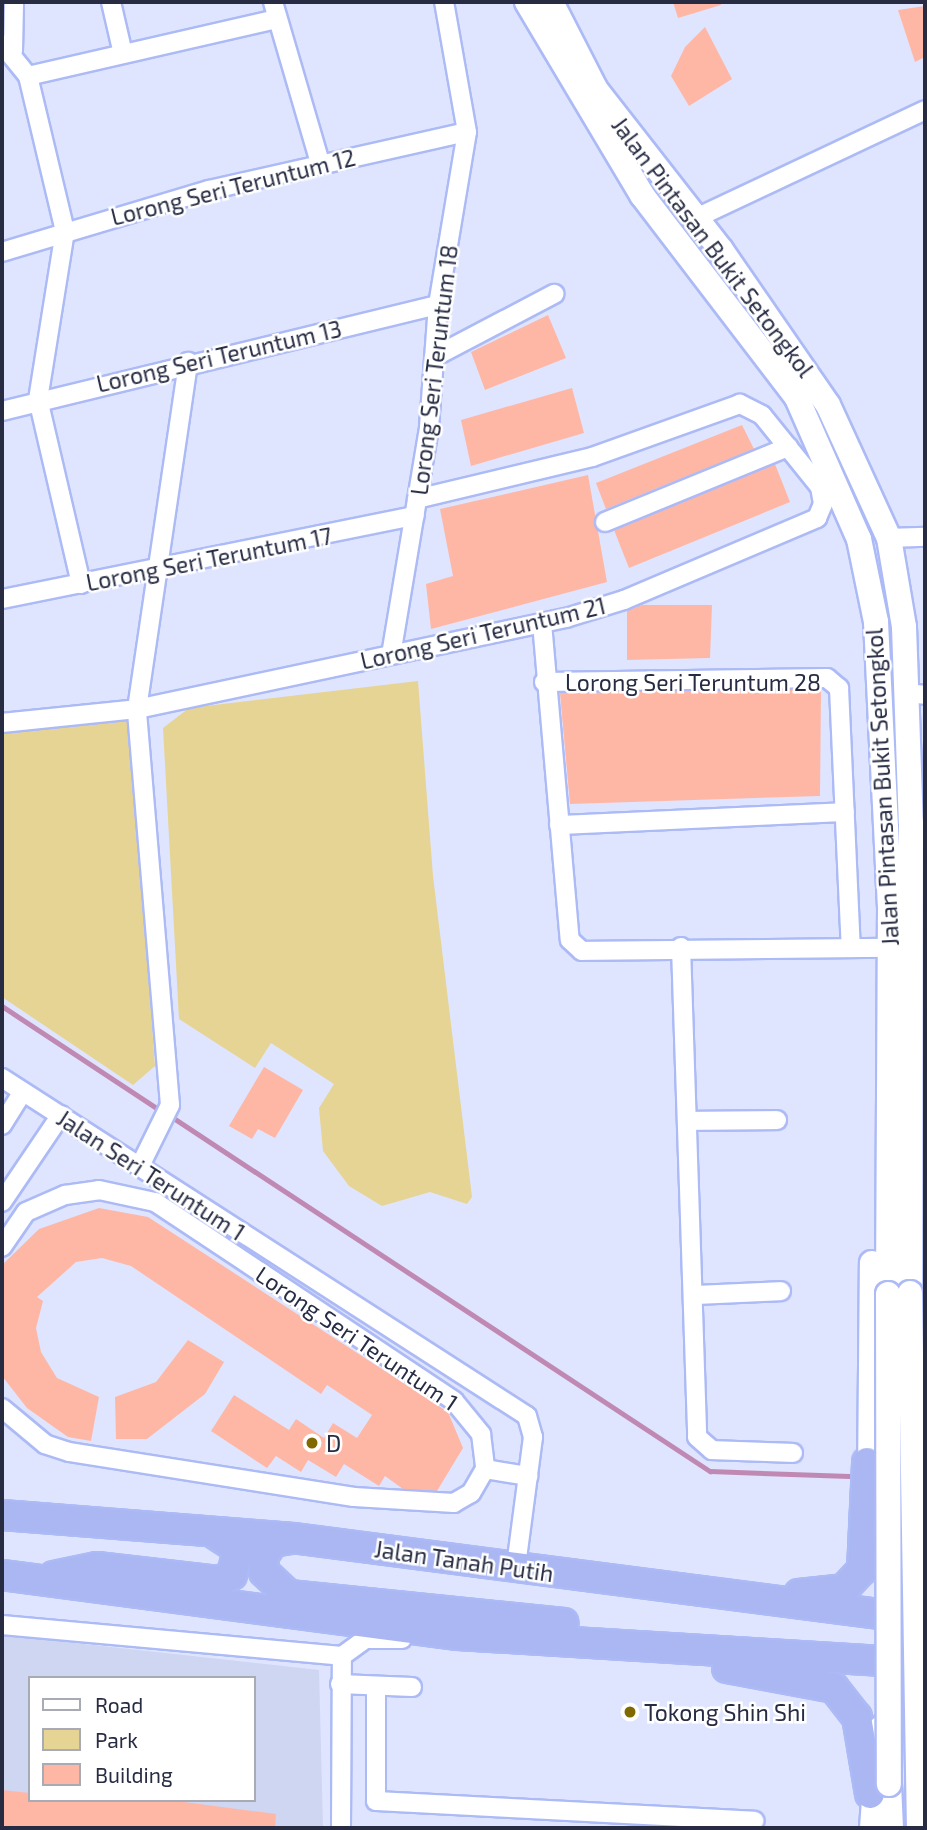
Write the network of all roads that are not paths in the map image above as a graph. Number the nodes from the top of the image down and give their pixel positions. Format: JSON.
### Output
{"nodes":[{"id":1,"x":14,"y":2,"type":"edge"},
{"id":2,"x":111,"y":2,"type":"edge"},
{"id":3,"x":444,"y":2,"type":"edge"},
{"id":4,"x":527,"y":2,"type":"edge"},
{"id":5,"x":551,"y":2,"type":"edge"},
{"id":6,"x":275,"y":10,"type":"edge"},
{"id":7,"x":7,"y":48,"type":"edge"},
{"id":8,"x":123,"y":54,"type":"junction"},
{"id":9,"x":29,"y":76,"type":"junction"},
{"id":10,"x":925,"y":110,"type":"edge"},
{"id":11,"x":467,"y":132,"type":"junction"},
{"id":12,"x":320,"y":163,"type":"junction"},
{"id":13,"x":696,"y":218,"type":"junction"},
{"id":14,"x":65,"y":231,"type":"junction"},
{"id":15,"x":721,"y":250,"type":"junction"},
{"id":16,"x":2,"y":252,"type":"edge"},
{"id":17,"x":702,"y":275,"type":"junction"},
{"id":18,"x":554,"y":294,"type":"dead end"},
{"id":19,"x":438,"y":305,"type":"junction"},
{"id":20,"x":434,"y":357,"type":"junction"},
{"id":21,"x":188,"y":362,"type":"junction"},
{"id":22,"x":38,"y":399,"type":"junction"},
{"id":23,"x":2,"y":411,"type":"edge"},
{"id":24,"x":788,"y":447,"type":"junction"},
{"id":25,"x":416,"y":507,"type":"junction"},
{"id":26,"x":817,"y":519,"type":"joint"},
{"id":27,"x":605,"y":522,"type":"dead end"},
{"id":28,"x":925,"y":537,"type":"edge"},
{"id":29,"x":889,"y":538,"type":"junction"},
{"id":30,"x":159,"y":570,"type":"junction"},
{"id":31,"x":81,"y":584,"type":"junction"},
{"id":32,"x":2,"y":598,"type":"edge"},
{"id":33,"x":542,"y":624,"type":"junction"},
{"id":34,"x":391,"y":655,"type":"junction"},
{"id":35,"x":544,"y":682,"type":"junction"},
{"id":36,"x":916,"y":694,"type":"edge"},
{"id":37,"x":137,"y":709,"type":"junction"},
{"id":38,"x":2,"y":723,"type":"edge"},
{"id":39,"x":845,"y":812,"type":"junction"},
{"id":40,"x":918,"y":824,"type":"edge"},
{"id":41,"x":559,"y":825,"type":"junction"},
{"id":42,"x":890,"y":906,"type":"junction"},
{"id":43,"x":681,"y":947,"type":"junction"},
{"id":44,"x":851,"y":948,"type":"junction"},
{"id":45,"x":880,"y":948,"type":"junction"},
{"id":46,"x":920,"y":970,"type":"edge"},
{"id":47,"x":913,"y":995,"type":"junction"},
{"id":48,"x":925,"y":1034,"type":"edge"},
{"id":49,"x":2,"y":1078,"type":"edge"},
{"id":50,"x":23,"y":1092,"type":"junction"},
{"id":51,"x":61,"y":1115,"type":"junction"},
{"id":52,"x":777,"y":1120,"type":"dead end"},
{"id":53,"x":688,"y":1121,"type":"junction"},
{"id":54,"x":2,"y":1125,"type":"edge"},
{"id":55,"x":140,"y":1166,"type":"junction"},
{"id":56,"x":3,"y":1200,"type":"edge"},
{"id":57,"x":26,"y":1212,"type":"junction"},
{"id":58,"x":2,"y":1247,"type":"edge"},
{"id":59,"x":781,"y":1291,"type":"dead end"},
{"id":60,"x":899,"y":1294,"type":"junction"},
{"id":61,"x":694,"y":1295,"type":"junction"},
{"id":62,"x":2,"y":1408,"type":"edge"},
{"id":63,"x":793,"y":1453,"type":"dead end"},
{"id":64,"x":867,"y":1462,"type":"junction"},
{"id":65,"x":485,"y":1469,"type":"junction"},
{"id":66,"x":528,"y":1476,"type":"junction"},
{"id":67,"x":2,"y":1515,"type":"edge"},
{"id":68,"x":215,"y":1534,"type":"junction"},
{"id":69,"x":293,"y":1538,"type":"junction"},
{"id":70,"x":516,"y":1566,"type":"junction"},
{"id":71,"x":925,"y":1567,"type":"edge"},
{"id":72,"x":2,"y":1575,"type":"edge"},
{"id":73,"x":41,"y":1580,"type":"junction"},
{"id":74,"x":695,"y":1595,"type":"junction"},
{"id":75,"x":925,"y":1620,"type":"edge"},
{"id":76,"x":2,"y":1625,"type":"edge"},
{"id":77,"x":458,"y":1634,"type":"junction"},
{"id":78,"x":649,"y":1647,"type":"junction"},
{"id":79,"x":342,"y":1656,"type":"junction"},
{"id":80,"x":823,"y":1657,"type":"junction"},
{"id":81,"x":925,"y":1664,"type":"edge"},
{"id":82,"x":340,"y":1685,"type":"junction"},
{"id":83,"x":376,"y":1686,"type":"junction"},
{"id":84,"x":412,"y":1687,"type":"dead end"},
{"id":85,"x":925,"y":1710,"type":"edge"},
{"id":86,"x":870,"y":1794,"type":"junction"},
{"id":87,"x":601,"y":1821,"type":"edge"},
{"id":88,"x":754,"y":1821,"type":"dead end"},
{"id":89,"x":341,"y":1828,"type":"edge"},
{"id":90,"x":872,"y":1828,"type":"edge"},
{"id":91,"x":891,"y":1828,"type":"edge"},
{"id":92,"x":919,"y":1828,"type":"edge"}],
"edges":[{"from":1,"to":7,"type":"street"},
{"from":2,"to":8,"type":"street"},
{"from":3,"to":11,"type":"street","name":"Lorong Seri Teruntum 18"},
{"from":4,"to":17,"type":"main road","name":"Jalan Pintasan Bukit Setongkol"},
{"from":5,"to":13,"type":"main road","name":"Jalan Pintasan Bukit Setongkol"},
{"from":6,"to":8,"type":"street"},
{"from":6,"to":12,"type":"street"},
{"from":7,"to":9,"type":"street"},
{"from":8,"to":9,"type":"street"},
{"from":9,"to":14,"type":"street"},
{"from":10,"to":13,"type":"street"},
{"from":11,"to":12,"type":"street","name":"Lorong Seri Teruntum 12"},
{"from":11,"to":19,"type":"street","name":"Lorong Seri Teruntum 18"},
{"from":12,"to":14,"type":"street","name":"Lorong Seri Teruntum 12"},
{"from":13,"to":15,"type":"main road","name":"Jalan Pintasan Bukit Setongkol"},
{"from":14,"to":16,"type":"street","name":"Lorong Seri Teruntum 12"},
{"from":14,"to":22,"type":"street"},
{"from":15,"to":17,"type":"main road"},
{"from":15,"to":29,"type":"main road","name":"Jalan Pintasan Bukit Setongkol"},
{"from":17,"to":42,"type":"main road","name":"Jalan Pintasan Bukit Setongkol"},
{"from":18,"to":20,"type":"street"},
{"from":19,"to":20,"type":"street","name":"Lorong Seri Teruntum 18"},
{"from":19,"to":21,"type":"street","name":"Lorong Seri Teruntum 13"},
{"from":20,"to":25,"type":"street","name":"Lorong Seri Teruntum 18"},
{"from":21,"to":22,"type":"street","name":"Lorong Seri Teruntum 13"},
{"from":21,"to":30,"type":"street"},
{"from":22,"to":23,"type":"street","name":"Lorong Seri Teruntum 13"},
{"from":22,"to":31,"type":"street"},
{"from":24,"to":25,"type":"street","name":"Lorong Seri Teruntum 17"},
{"from":24,"to":26,"type":"street","name":"Lorong Seri Teruntum 17"},
{"from":24,"to":27,"type":"street"},
{"from":25,"to":30,"type":"street","name":"Lorong Seri Teruntum 17"},
{"from":25,"to":34,"type":"street","name":"Lorong Seri Teruntum 18"},
{"from":26,"to":33,"type":"street","name":"Lorong Seri Teruntum 21"},
{"from":28,"to":29,"type":"street"},
{"from":29,"to":36,"type":"main road","name":"Jalan Pintasan Bukit Setongkol"},
{"from":30,"to":31,"type":"street","name":"Lorong Seri Teruntum 17"},
{"from":30,"to":37,"type":"street"},
{"from":31,"to":32,"type":"street","name":"Lorong Seri Teruntum 17"},
{"from":33,"to":34,"type":"street","name":"Lorong Seri Teruntum 21"},
{"from":33,"to":35,"type":"street"},
{"from":34,"to":37,"type":"street","name":"Lorong Seri Teruntum 21"},
{"from":35,"to":39,"type":"street","name":"Lorong Seri Teruntum 28"},
{"from":35,"to":41,"type":"street"},
{"from":36,"to":40,"type":"main road","name":"Jalan Pintasan Bukit Setongkol"},
{"from":37,"to":38,"type":"street","name":"Lorong Seri Teruntum 21"},
{"from":37,"to":55,"type":"street"},
{"from":39,"to":41,"type":"street"},
{"from":39,"to":44,"type":"street"},
{"from":40,"to":46,"type":"main road","name":"Jalan Pintasan Bukit Setongkol"},
{"from":41,"to":43,"type":"street"},
{"from":42,"to":45,"type":"main road","name":"Jalan Pintasan Bukit Setongkol"},
{"from":42,"to":60,"type":"main road","name":"Jalan Pintasan Bukit Setongkol"},
{"from":43,"to":44,"type":"street"},
{"from":43,"to":53,"type":"street"},
{"from":44,"to":45,"type":"street"},
{"from":45,"to":64,"type":"main road","name":"Jalan Pintasan Bukit Setongkol"},
{"from":46,"to":47,"type":"main road","name":"Jalan Pintasan Bukit Setongkol"},
{"from":47,"to":48,"type":"main road","name":"Jalan Pintasan Bukit Setongkol"},
{"from":47,"to":60,"type":"main road"},
{"from":49,"to":50,"type":"street","name":"Jalan Seri Teruntum 1"},
{"from":50,"to":51,"type":"street","name":"Jalan Seri Teruntum 1"},
{"from":50,"to":54,"type":"street"},
{"from":51,"to":55,"type":"street","name":"Jalan Seri Teruntum 1"},
{"from":51,"to":56,"type":"street"},
{"from":52,"to":53,"type":"street"},
{"from":53,"to":61,"type":"street"},
{"from":55,"to":66,"type":"street","name":"Jalan Seri Teruntum 1"},
{"from":56,"to":57,"type":"street"},
{"from":57,"to":58,"type":"street"},
{"from":57,"to":65,"type":"street","name":"Lorong Seri Teruntum 1"},
{"from":59,"to":61,"type":"street"},
{"from":60,"to":91,"type":"main road","bridge":true},
{"from":60,"to":92,"type":"main road","bridge":true},
{"from":61,"to":63,"type":"street"},
{"from":62,"to":65,"type":"street"},
{"from":64,"to":71,"type":"main road","name":"Jalan Pintasan Bukit Setongkol"},
{"from":64,"to":74,"type":"highway"},
{"from":65,"to":66,"type":"street"},
{"from":66,"to":70,"type":"street","name":"Jalan Seri Teruntum 1"},
{"from":67,"to":68,"type":"highway","name":"Jalan Tanah Putih"},
{"from":68,"to":69,"type":"highway","name":"Jalan Tanah Putih"},
{"from":68,"to":73,"type":"highway"},
{"from":69,"to":70,"type":"highway","name":"Jalan Tanah Putih"},
{"from":69,"to":80,"type":"highway"},
{"from":70,"to":74,"type":"highway","name":"Jalan Tanah Putih"},
{"from":72,"to":73,"type":"highway"},
{"from":73,"to":77,"type":"highway"},
{"from":74,"to":75,"type":"highway","name":"Jalan Tanah Putih"},
{"from":76,"to":79,"type":"street"},
{"from":77,"to":78,"type":"highway"},
{"from":77,"to":79,"type":"street"},
{"from":78,"to":80,"type":"highway"},
{"from":78,"to":86,"type":"highway"},
{"from":79,"to":82,"type":"street"},
{"from":80,"to":81,"type":"highway"},
{"from":82,"to":83,"type":"street"},
{"from":82,"to":89,"type":"street"},
{"from":83,"to":84,"type":"street"},
{"from":83,"to":87,"type":"street"},
{"from":85,"to":86,"type":"main road"},
{"from":86,"to":90,"type":"main road"},
{"from":87,"to":88,"type":"street"}]}
